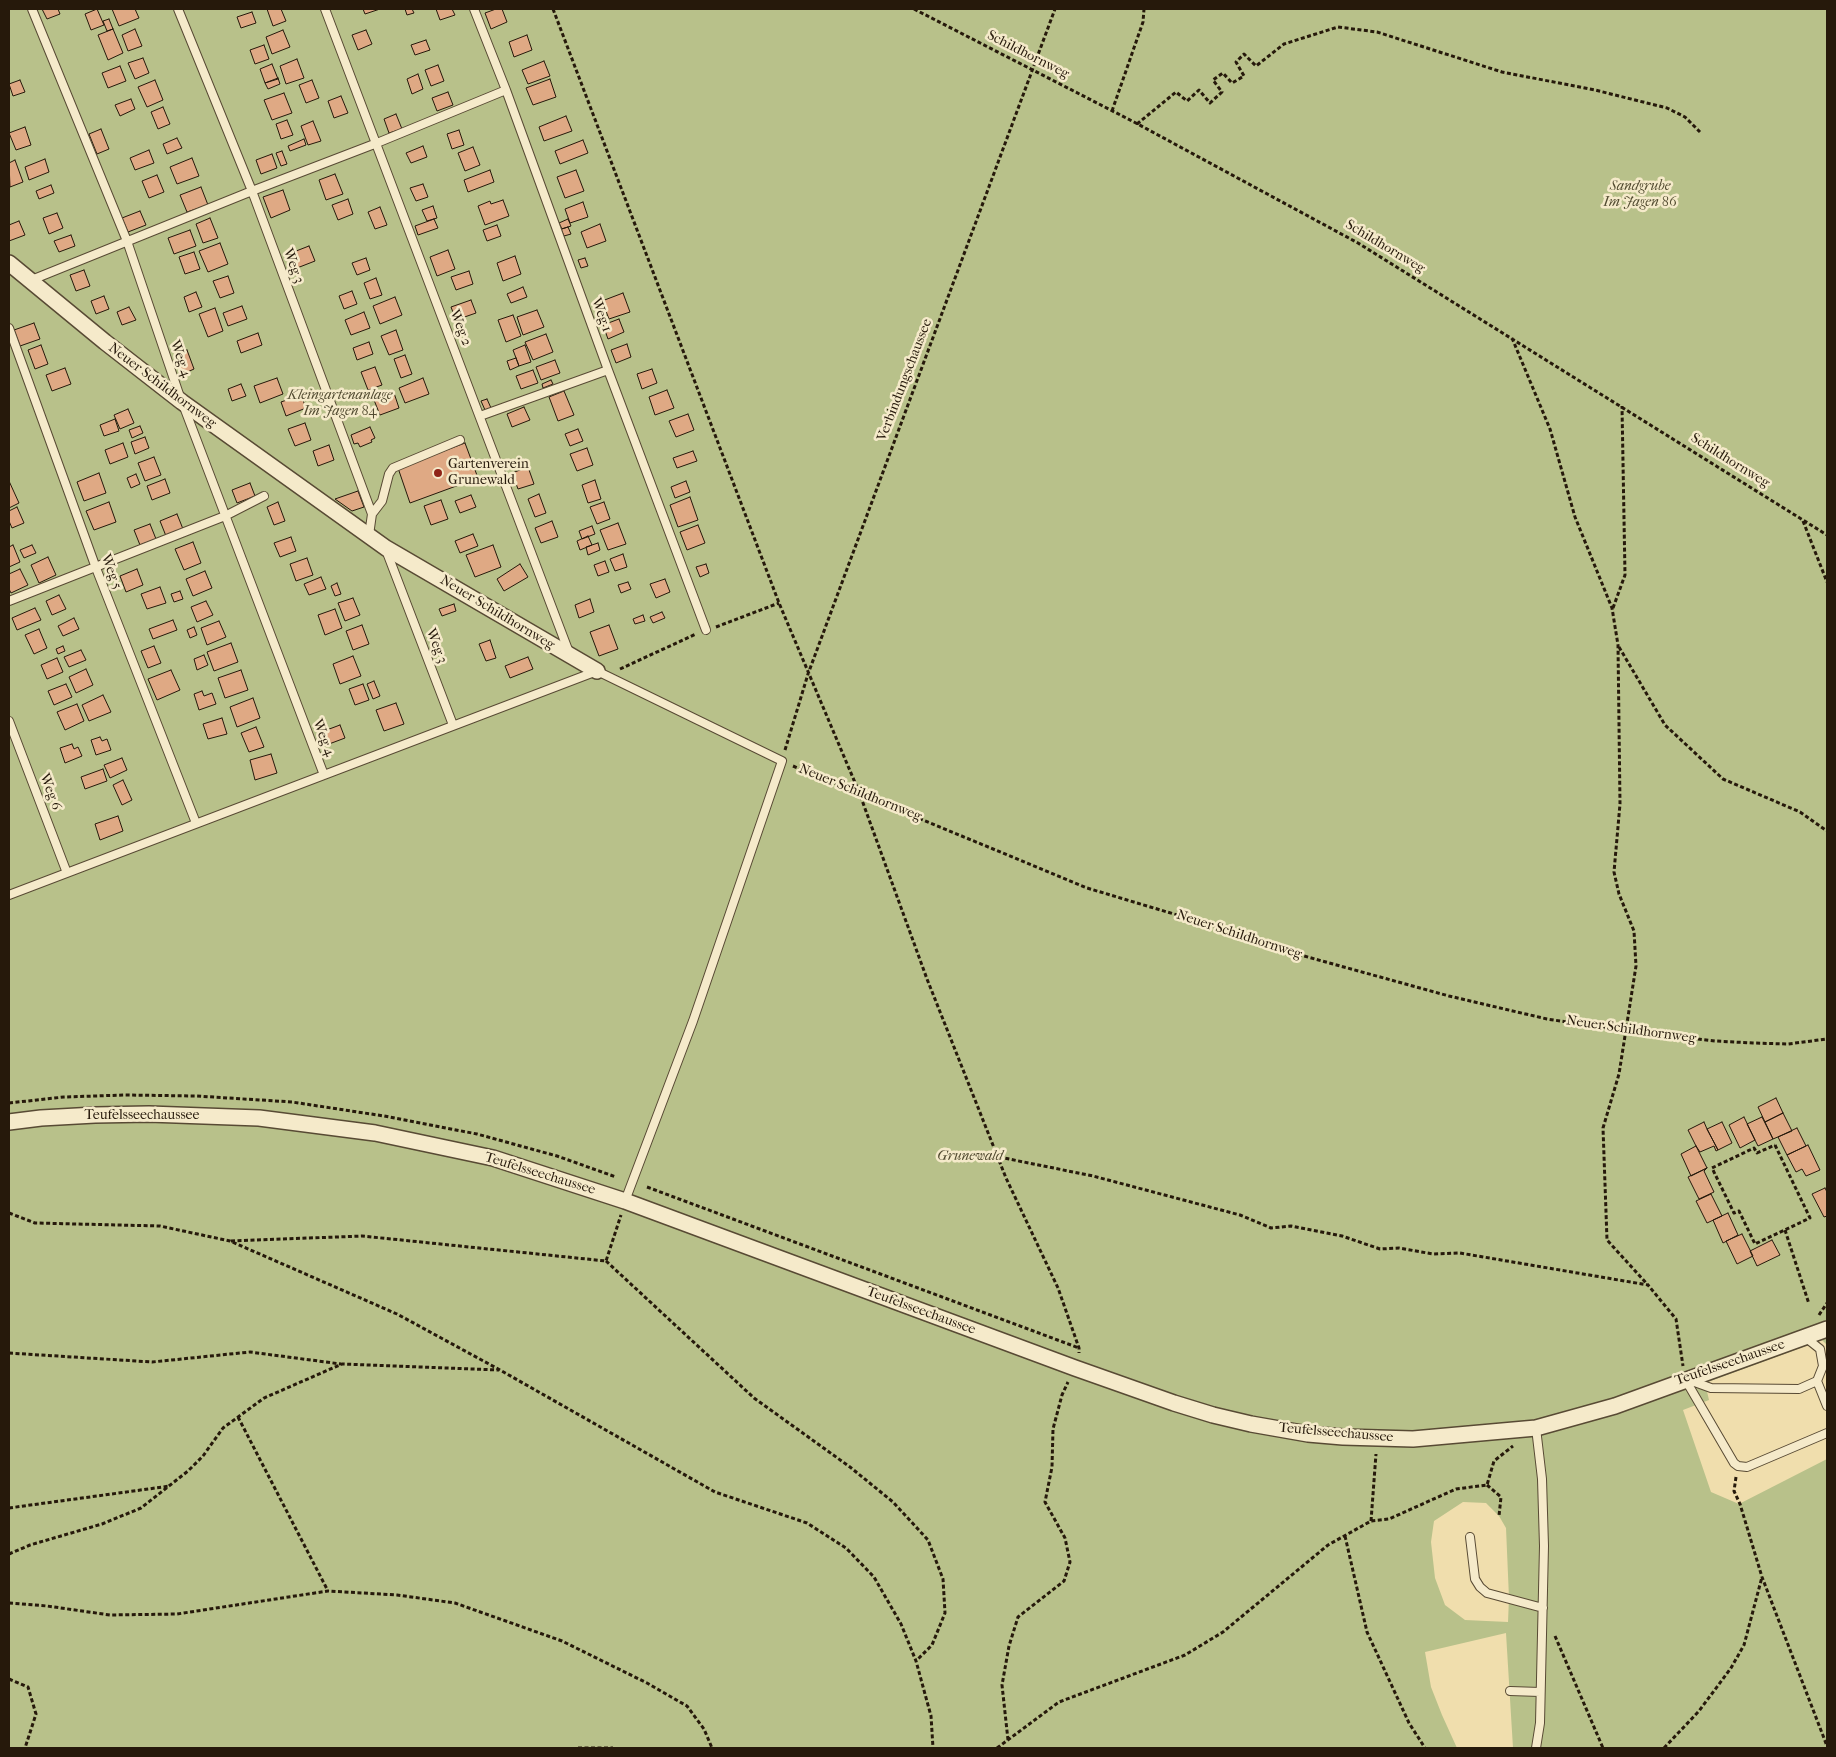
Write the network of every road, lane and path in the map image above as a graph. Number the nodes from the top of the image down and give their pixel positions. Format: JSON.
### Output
{"nodes":[{"id":1,"x":32,"y":9,"type":"edge"},
{"id":2,"x":178,"y":9,"type":"edge"},
{"id":3,"x":325,"y":9,"type":"edge"},
{"id":4,"x":474,"y":9,"type":"edge"},
{"id":5,"x":553,"y":9,"type":"edge"},
{"id":6,"x":914,"y":9,"type":"edge"},
{"id":7,"x":1055,"y":9,"type":"edge"},
{"id":8,"x":1144,"y":9,"type":"edge"},
{"id":9,"x":1034,"y":70,"type":"junction"},
{"id":10,"x":506,"y":90,"type":"junction"},
{"id":11,"x":1112,"y":111,"type":"junction"},
{"id":12,"x":1137,"y":124,"type":"junction"},
{"id":13,"x":1700,"y":132,"type":"dead end"},
{"id":14,"x":377,"y":144,"type":"junction"},
{"id":15,"x":252,"y":191,"type":"junction"},
{"id":16,"x":127,"y":241,"type":"junction"},
{"id":17,"x":9,"y":263,"type":"edge"},
{"id":18,"x":29,"y":281,"type":"junction"},
{"id":19,"x":9,"y":328,"type":"edge"},
{"id":20,"x":1511,"y":338,"type":"junction"},
{"id":21,"x":608,"y":370,"type":"junction"},
{"id":22,"x":182,"y":402,"type":"junction"},
{"id":23,"x":1622,"y":406,"type":"junction"},
{"id":24,"x":480,"y":416,"type":"junction"},
{"id":25,"x":460,"y":440,"type":"dead end"},
{"id":26,"x":264,"y":496,"type":"dead end"},
{"id":27,"x":372,"y":514,"type":"junction"},
{"id":28,"x":224,"y":516,"type":"junction"},
{"id":29,"x":1803,"y":520,"type":"junction"},
{"id":30,"x":369,"y":535,"type":"junction"},
{"id":31,"x":1827,"y":535,"type":"edge"},
{"id":32,"x":386,"y":548,"type":"junction"},
{"id":33,"x":96,"y":568,"type":"junction"},
{"id":34,"x":1827,"y":582,"type":"edge"},
{"id":35,"x":9,"y":601,"type":"edge"},
{"id":36,"x":779,"y":603,"type":"junction"},
{"id":37,"x":1612,"y":608,"type":"junction"},
{"id":38,"x":706,"y":630,"type":"junction"},
{"id":39,"x":1618,"y":645,"type":"junction"},
{"id":40,"x":571,"y":657,"type":"junction"},
{"id":41,"x":597,"y":670,"type":"junction"},
{"id":42,"x":808,"y":674,"type":"junction"},
{"id":43,"x":9,"y":722,"type":"edge"},
{"id":44,"x":453,"y":725,"type":"junction"},
{"id":45,"x":782,"y":761,"type":"junction"},
{"id":46,"x":324,"y":775,"type":"junction"},
{"id":47,"x":859,"y":792,"type":"junction"},
{"id":48,"x":196,"y":823,"type":"junction"},
{"id":49,"x":1827,"y":832,"type":"edge"},
{"id":50,"x":68,"y":873,"type":"junction"},
{"id":51,"x":9,"y":895,"type":"edge"},
{"id":52,"x":1626,"y":1031,"type":"junction"},
{"id":53,"x":1827,"y":1039,"type":"edge"},
{"id":54,"x":9,"y":1122,"type":"edge"},
{"id":55,"x":999,"y":1157,"type":"junction"},
{"id":56,"x":647,"y":1188,"type":"dead end"},
{"id":57,"x":625,"y":1201,"type":"junction"},
{"id":58,"x":9,"y":1213,"type":"edge"},
{"id":59,"x":1785,"y":1230,"type":"junction"},
{"id":60,"x":230,"y":1241,"type":"junction"},
{"id":61,"x":606,"y":1260,"type":"junction"},
{"id":62,"x":1648,"y":1285,"type":"junction"},
{"id":63,"x":1809,"y":1304,"type":"dead end"},
{"id":64,"x":1827,"y":1329,"type":"edge"},
{"id":65,"x":1805,"y":1337,"type":"junction"},
{"id":66,"x":1079,"y":1348,"type":"junction"},
{"id":67,"x":9,"y":1353,"type":"edge"},
{"id":68,"x":342,"y":1364,"type":"junction"},
{"id":69,"x":1075,"y":1368,"type":"junction"},
{"id":70,"x":500,"y":1370,"type":"junction"},
{"id":71,"x":1685,"y":1379,"type":"junction"},
{"id":72,"x":1817,"y":1381,"type":"junction"},
{"id":73,"x":1827,"y":1406,"type":"edge"},
{"id":74,"x":238,"y":1417,"type":"junction"},
{"id":75,"x":1536,"y":1428,"type":"junction"},
{"id":76,"x":1827,"y":1433,"type":"edge"},
{"id":77,"x":1515,"y":1445,"type":"dead end"},
{"id":78,"x":1738,"y":1466,"type":"junction"},
{"id":79,"x":1374,"y":1473,"type":"dead end"},
{"id":80,"x":1487,"y":1485,"type":"junction"},
{"id":81,"x":171,"y":1486,"type":"junction"},
{"id":82,"x":9,"y":1508,"type":"edge"},
{"id":83,"x":1499,"y":1516,"type":"dead end"},
{"id":84,"x":1371,"y":1520,"type":"junction"},
{"id":85,"x":1345,"y":1536,"type":"junction"},
{"id":86,"x":1470,"y":1537,"type":"dead end"},
{"id":87,"x":9,"y":1554,"type":"edge"},
{"id":88,"x":1762,"y":1577,"type":"junction"},
{"id":89,"x":328,"y":1591,"type":"junction"},
{"id":90,"x":9,"y":1603,"type":"edge"},
{"id":91,"x":1543,"y":1608,"type":"junction"},
{"id":92,"x":1554,"y":1634,"type":"dead end"},
{"id":93,"x":916,"y":1662,"type":"junction"},
{"id":94,"x":9,"y":1679,"type":"edge"},
{"id":95,"x":1510,"y":1691,"type":"dead end"},
{"id":96,"x":1540,"y":1692,"type":"junction"},
{"id":97,"x":1008,"y":1740,"type":"junction"},
{"id":98,"x":1827,"y":1746,"type":"edge"},
{"id":99,"x":25,"y":1748,"type":"edge"},
{"id":100,"x":578,"y":1748,"type":"edge"},
{"id":101,"x":613,"y":1748,"type":"edge"},
{"id":102,"x":712,"y":1748,"type":"edge"},
{"id":103,"x":933,"y":1748,"type":"edge"},
{"id":104,"x":997,"y":1748,"type":"edge"},
{"id":105,"x":1425,"y":1748,"type":"edge"},
{"id":106,"x":1536,"y":1748,"type":"edge"},
{"id":107,"x":1603,"y":1748,"type":"edge"},
{"id":108,"x":1664,"y":1748,"type":"edge"}],
"edges":[{"from":1,"to":16,"type":"lane","name":"Weg 4"},
{"from":2,"to":15,"type":"lane","name":"Weg 3"},
{"from":3,"to":14,"type":"lane","name":"Weg 2"},
{"from":4,"to":10,"type":"lane","name":"Weg 1"},
{"from":5,"to":36,"type":"path"},
{"from":6,"to":9,"type":"path","name":"Schildhornweg"},
{"from":7,"to":9,"type":"path","name":"Verbindungschaussee"},
{"from":8,"to":11,"type":"path"},
{"from":9,"to":11,"type":"path","name":"Schildhornweg"},
{"from":9,"to":42,"type":"path","name":"Verbindungschaussee"},
{"from":10,"to":14,"type":"lane"},
{"from":10,"to":21,"type":"lane","name":"Weg 1"},
{"from":11,"to":12,"type":"path","name":"Schildhornweg"},
{"from":12,"to":13,"type":"path"},
{"from":12,"to":20,"type":"path","name":"Schildhornweg"},
{"from":14,"to":15,"type":"lane"},
{"from":14,"to":24,"type":"lane","name":"Weg 2"},
{"from":15,"to":16,"type":"lane"},
{"from":15,"to":27,"type":"lane","name":"Weg 3"},
{"from":16,"to":18,"type":"lane"},
{"from":16,"to":22,"type":"lane","name":"Weg 4"},
{"from":17,"to":18,"type":"street","name":"Neuer Schildhornweg"},
{"from":18,"to":22,"type":"street","name":"Neuer Schildhornweg"},
{"from":19,"to":33,"type":"lane","name":"Weg 5"},
{"from":20,"to":23,"type":"path","name":"Schildhornweg"},
{"from":20,"to":37,"type":"path"},
{"from":21,"to":24,"type":"lane"},
{"from":21,"to":38,"type":"lane","name":"Weg 1"},
{"from":22,"to":28,"type":"lane","name":"Weg 4"},
{"from":22,"to":30,"type":"street","name":"Neuer Schildhornweg"},
{"from":23,"to":29,"type":"path","name":"Schildhornweg"},
{"from":23,"to":37,"type":"path"},
{"from":24,"to":40,"type":"lane","name":"Weg 2"},
{"from":25,"to":27,"type":"lane"},
{"from":26,"to":28,"type":"lane"},
{"from":27,"to":30,"type":"lane","name":"Weg 3"},
{"from":28,"to":33,"type":"lane"},
{"from":28,"to":46,"type":"lane","name":"Weg 4"},
{"from":29,"to":31,"type":"path","name":"Schildhornweg"},
{"from":29,"to":34,"type":"path"},
{"from":30,"to":32,"type":"street","name":"Neuer Schildhornweg"},
{"from":32,"to":40,"type":"street","name":"Neuer Schildhornweg"},
{"from":32,"to":44,"type":"lane","name":"Weg 3"},
{"from":33,"to":35,"type":"lane"},
{"from":33,"to":48,"type":"lane","name":"Weg 5"},
{"from":36,"to":38,"type":"path"},
{"from":36,"to":42,"type":"path"},
{"from":37,"to":39,"type":"path"},
{"from":38,"to":41,"type":"path"},
{"from":39,"to":49,"type":"path"},
{"from":39,"to":52,"type":"path"},
{"from":40,"to":41,"type":"street","name":"Neuer Schildhornweg"},
{"from":41,"to":44,"type":"lane"},
{"from":41,"to":45,"type":"lane","name":"Neuer Schildhornweg"},
{"from":42,"to":45,"type":"path","name":"Verbindungschaussee"},
{"from":42,"to":47,"type":"path"},
{"from":43,"to":50,"type":"lane","name":"Weg 6"},
{"from":44,"to":46,"type":"lane"},
{"from":45,"to":47,"type":"path","name":"Neuer Schildhornweg"},
{"from":45,"to":57,"type":"lane"},
{"from":46,"to":48,"type":"lane"},
{"from":47,"to":52,"type":"path","name":"Neuer Schildhornweg"},
{"from":47,"to":55,"type":"path"},
{"from":48,"to":50,"type":"lane"},
{"from":50,"to":51,"type":"lane"},
{"from":52,"to":53,"type":"path","name":"Neuer Schildhornweg"},
{"from":52,"to":62,"type":"path"},
{"from":54,"to":57,"type":"street","name":"Teufelsseechaussee"},
{"from":55,"to":62,"type":"path"},
{"from":55,"to":66,"type":"path"},
{"from":56,"to":66,"type":"path"},
{"from":57,"to":61,"type":"path"},
{"from":57,"to":69,"type":"street","name":"Teufelsseechaussee"},
{"from":58,"to":60,"type":"path"},
{"from":59,"to":59,"type":"path"},
{"from":59,"to":63,"type":"path"},
{"from":60,"to":61,"type":"path"},
{"from":60,"to":70,"type":"path"},
{"from":61,"to":93,"type":"path"},
{"from":62,"to":71,"type":"path"},
{"from":64,"to":65,"type":"street","name":"Teufelsseechaussee"},
{"from":65,"to":71,"type":"street","name":"Teufelsseechaussee"},
{"from":65,"to":72,"type":"lane"},
{"from":66,"to":69,"type":"path"},
{"from":67,"to":68,"type":"path"},
{"from":68,"to":70,"type":"path"},
{"from":68,"to":74,"type":"path"},
{"from":69,"to":75,"type":"street","name":"Teufelsseechaussee"},
{"from":69,"to":97,"type":"path"},
{"from":70,"to":93,"type":"path"},
{"from":71,"to":72,"type":"lane"},
{"from":71,"to":75,"type":"street","name":"Teufelsseechaussee"},
{"from":71,"to":78,"type":"lane"},
{"from":72,"to":73,"type":"lane"},
{"from":74,"to":81,"type":"path"},
{"from":74,"to":89,"type":"path"},
{"from":75,"to":91,"type":"lane"},
{"from":76,"to":78,"type":"lane"},
{"from":77,"to":80,"type":"path"},
{"from":78,"to":88,"type":"path"},
{"from":79,"to":84,"type":"path"},
{"from":80,"to":83,"type":"path"},
{"from":80,"to":84,"type":"path"},
{"from":81,"to":82,"type":"path"},
{"from":81,"to":87,"type":"path"},
{"from":84,"to":85,"type":"path"},
{"from":85,"to":97,"type":"path"},
{"from":85,"to":105,"type":"path"},
{"from":86,"to":91,"type":"lane"},
{"from":88,"to":98,"type":"path"},
{"from":88,"to":108,"type":"path"},
{"from":89,"to":90,"type":"path"},
{"from":89,"to":102,"type":"path"},
{"from":91,"to":96,"type":"lane"},
{"from":92,"to":107,"type":"path"},
{"from":93,"to":103,"type":"path"},
{"from":94,"to":99,"type":"path"},
{"from":95,"to":96,"type":"lane"},
{"from":96,"to":106,"type":"lane"},
{"from":97,"to":104,"type":"path"},
{"from":100,"to":101,"type":"path"}]}
